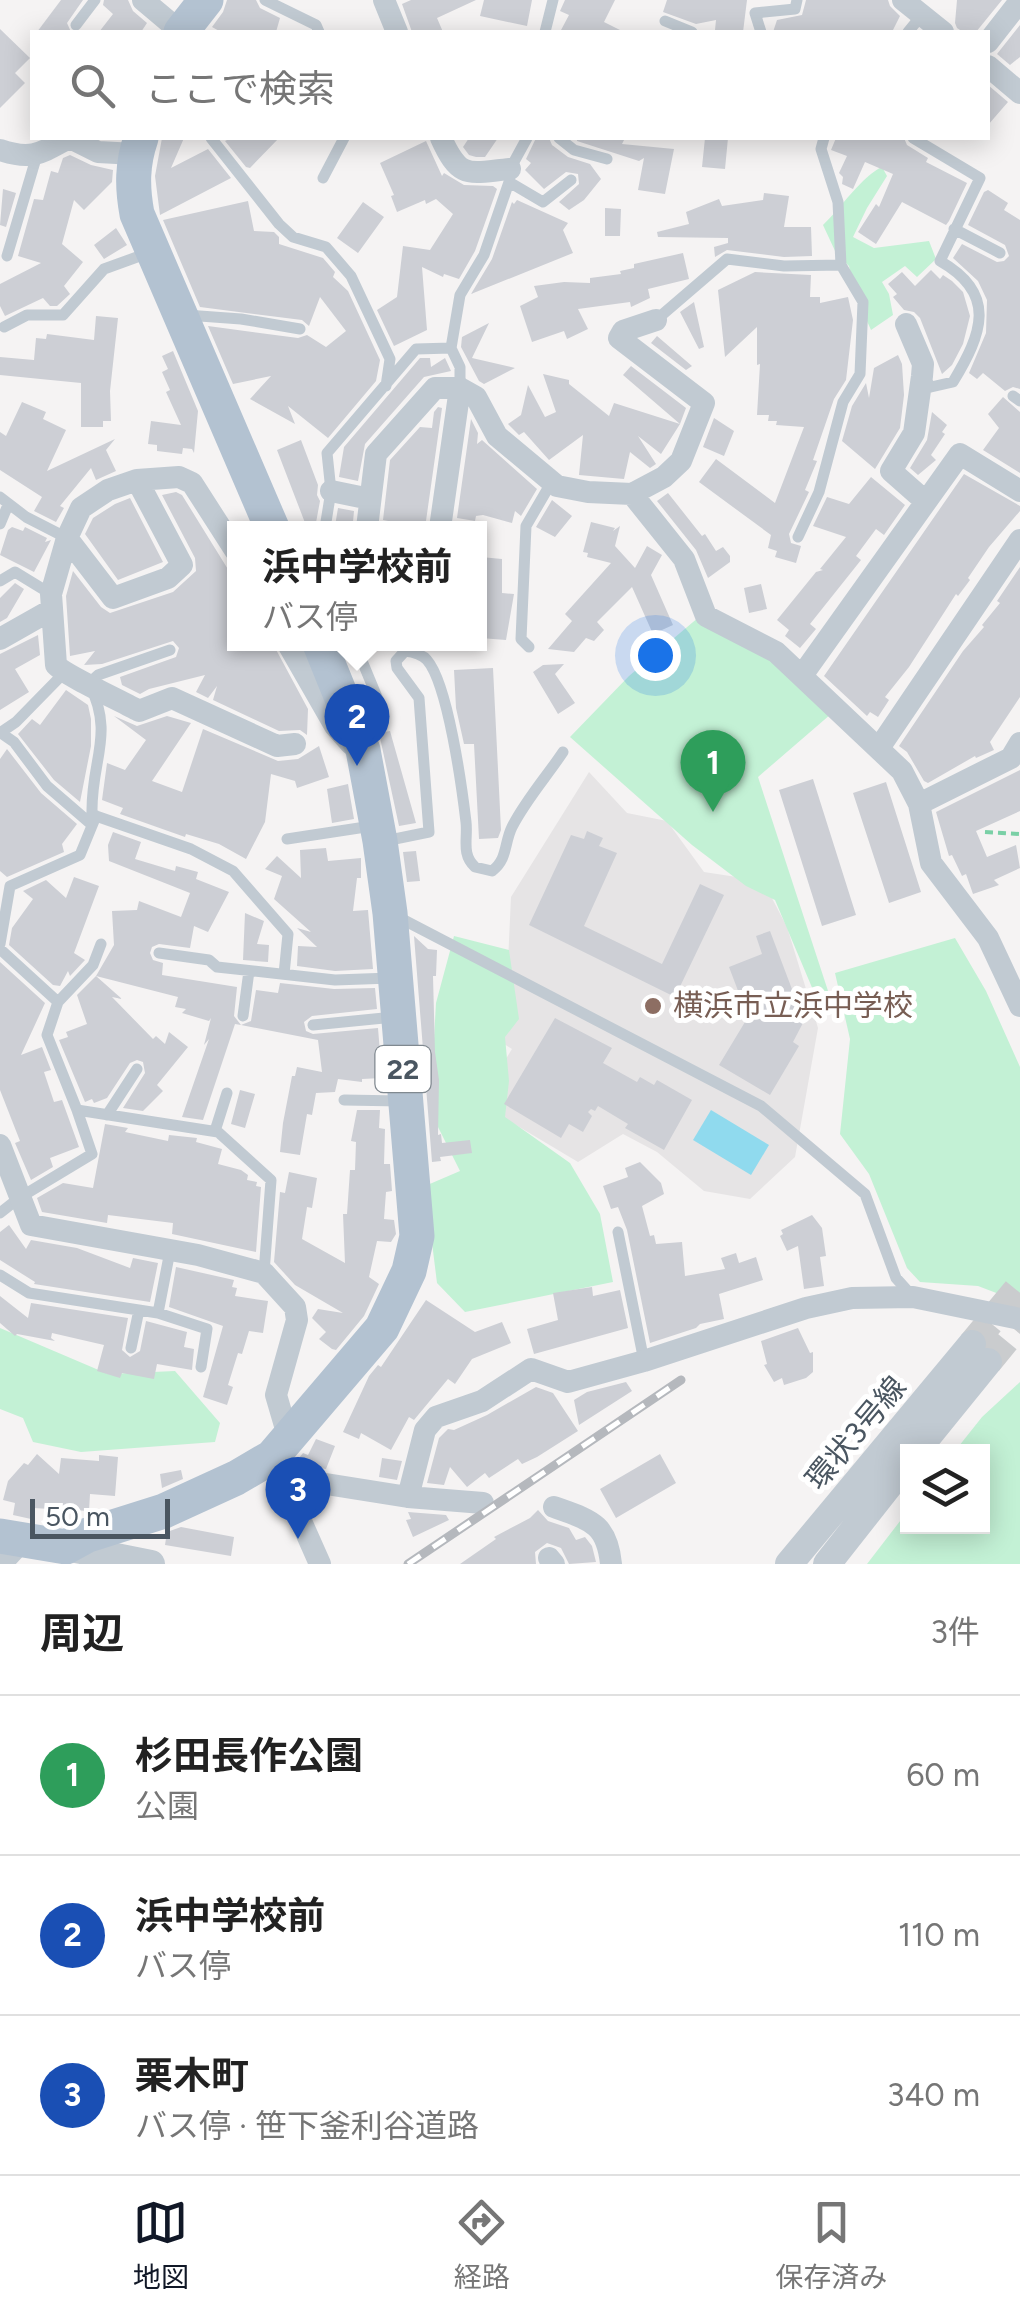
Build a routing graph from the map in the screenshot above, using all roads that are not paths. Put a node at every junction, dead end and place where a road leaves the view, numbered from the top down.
1 (94, 0) edge
2 (143, 0) edge
3 (206, 0) edge
4 (265, 0) edge
5 (384, 0) edge
6 (553, 0) edge
7 (749, 0) edge
8 (797, 0) edge
9 (903, 0) edge
10 (1020, 1) edge
11 (755, 14) junction
12 (665, 21) dead end
13 (915, 24) edge
14 (76, 25) dead end
15 (179, 30) edge
16 (183, 30) edge
17 (319, 30) edge
18 (396, 30) edge
19 (546, 30) edge
20 (687, 30) edge
21 (759, 30) edge
22 (990, 39) edge
23 (990, 68) edge
24 (1020, 93) edge
25 (65, 140) edge
26 (73, 140) edge
27 (213, 140) edge
28 (343, 140) edge
29 (442, 140) edge
30 (526, 140) edge
31 (561, 140) edge
32 (823, 140) edge
33 (916, 140) edge
34 (138, 146) edge
35 (0, 150) edge
36 (37, 155) junction
37 (607, 159) dead end
38 (510, 175) junction
39 (323, 178) dead end
40 (571, 180) dead end
41 (954, 229) junction
42 (154, 252) junction
43 (1000, 253) dead end
44 (6, 256) dead end
45 (842, 266) junction
46 (182, 314) junction
47 (656, 320) joint
48 (906, 324) dead end
49 (4, 327) dead end
50 (300, 329) dead end
51 (452, 348) junction
52 (922, 376) junction
53 (386, 386) junction
54 (460, 388) junction
55 (138, 480) junction
56 (551, 483) junction
57 (331, 491) junction
58 (1020, 491) edge
59 (632, 494) junction
60 (370, 499) junction
61 (4, 501) edge
62 (925, 501) junction
63 (269, 521) edge
64 (326, 521) edge
65 (368, 521) edge
66 (441, 521) edge
67 (0, 524) edge
68 (67, 538) junction
69 (798, 538) dead end
70 (227, 539) edge
71 (1020, 540) edge
72 (0, 581) edge
73 (51, 602) junction
74 (0, 639) edge
75 (529, 647) dead end
76 (170, 650) dead end
77 (292, 651) edge
78 (323, 651) edge
79 (358, 651) edge
80 (63, 674) junction
81 (803, 674) junction
82 (89, 683) junction
83 (1, 733) edge
84 (358, 737) junction
85 (1020, 743) edge
86 (295, 744) dead end
87 (879, 748) junction
88 (563, 752) dead end
89 (919, 804) junction
90 (94, 820) junction
91 (378, 834) junction
92 (286, 840) dead end
93 (390, 913) junction
94 (101, 944) dead end
95 (0, 947) edge
96 (158, 953) dead end
97 (249, 970) junction
98 (284, 974) junction
99 (395, 978) junction
100 (58, 1002) junction
101 (1020, 1006) edge
102 (243, 1016) dead end
103 (398, 1017) junction
104 (313, 1026) dead end
105 (137, 1069) dead end
106 (226, 1092) dead end
107 (344, 1100) dead end
108 (406, 1101) junction
109 (77, 1110) junction
110 (107, 1114) junction
111 (215, 1131) junction
112 (0, 1145) edge
113 (19, 1198) junction
114 (0, 1214) edge
115 (618, 1232) dead end
116 (170, 1251) junction
117 (264, 1273) junction
118 (0, 1276) edge
119 (913, 1297) junction
120 (139, 1310) junction
121 (158, 1313) junction
122 (1020, 1320) edge
123 (131, 1348) dead end
124 (644, 1361) junction
125 (201, 1368) dead end
126 (920, 1444) edge
127 (281, 1456) junction
128 (900, 1471) edge
129 (408, 1497) junction
130 (484, 1503) dead end
131 (554, 1507) dead end
132 (8, 1547) edge
133 (66, 1548) junction
134 (150, 1564) edge
135 (320, 1564) edge
136 (611, 1564) edge
137 (789, 1564) edge
138 (827, 1564) edge

1 - 14 lane
2 - 15 street
3 - 16 main road
4 - 17 lane
5 - 18 street
6 - 19 lane
7 - 11 lane
8 - 11 lane
9 - 13 street
10 - 22 street
11 - 21 lane
12 - 20 lane
23 - 24 street
25 - 36 street
26 - 34 street
27 - 53 lane
28 - 39 lane
29 - 38 street
30 - 38 lane
31 - 37 lane
32 - 45 lane
33 - 41 lane
34 - 42 main road
35 - 36 street
36 - 44 lane
38 - 40 lane
38 - 51 lane
41 - 43 lane
41 - 52 lane
42 - 46 main road
42 - 49 lane
45 - 47 lane
45 - 69 lane
46 - 50 lane
46 - 63 main road
47 - 59 street
48 - 52 street
51 - 53 lane
51 - 54 lane
52 - 62 street
53 - 57 lane
54 - 56 street
54 - 60 street
54 - 66 street
55 - 68 street
55 - 68 street
55 - 70 street
56 - 59 street
56 - 75 lane
57 - 60 street
57 - 64 lane
58 - 62 street
59 - 81 street
60 - 65 street
61 - 67 lane
61 - 68 lane
62 - 81 street
68 - 73 street
71 - 87 street
72 - 73 lane
73 - 74 street
73 - 80 street
76 - 82 lane
77 - 84 street
78 - 84 main road, 22
79 - 84 lane
80 - 82 street
80 - 83 lane
81 - 87 street
82 - 86 street
82 - 90 lane
83 - 90 lane
84 - 91 main road, 22
85 - 89 street
87 - 89 street
88 - 91 lane
89 - 101 street
90 - 95 lane
90 - 98 lane
91 - 92 lane
91 - 93 main road, 22
93 - 99 main road, 22
93 - 119 lane
94 - 100 lane
95 - 100 lane
96 - 97 lane
97 - 98 lane
97 - 102 lane
98 - 99 lane
99 - 103 main road, 22
100 - 109 lane
103 - 104 lane
103 - 108 main road, 22
105 - 110 lane
106 - 111 lane
107 - 108 lane
108 - 127 main road, 22
109 - 110 lane
109 - 113 lane
110 - 111 lane
111 - 117 lane
112 - 113 street
113 - 114 lane
113 - 116 street
115 - 124 lane
116 - 117 street
116 - 121 lane
117 - 127 street
118 - 120 lane
119 - 122 street
119 - 124 street
120 - 121 lane
120 - 123 lane
121 - 125 lane
124 - 129 street
126 - 137 street, 環状3号線
127 - 129 street
127 - 133 main road, 22
127 - 135 street
128 - 138 street, 環状3号線
129 - 130 street
131 - 136 street
132 - 133 main road
133 - 134 street

